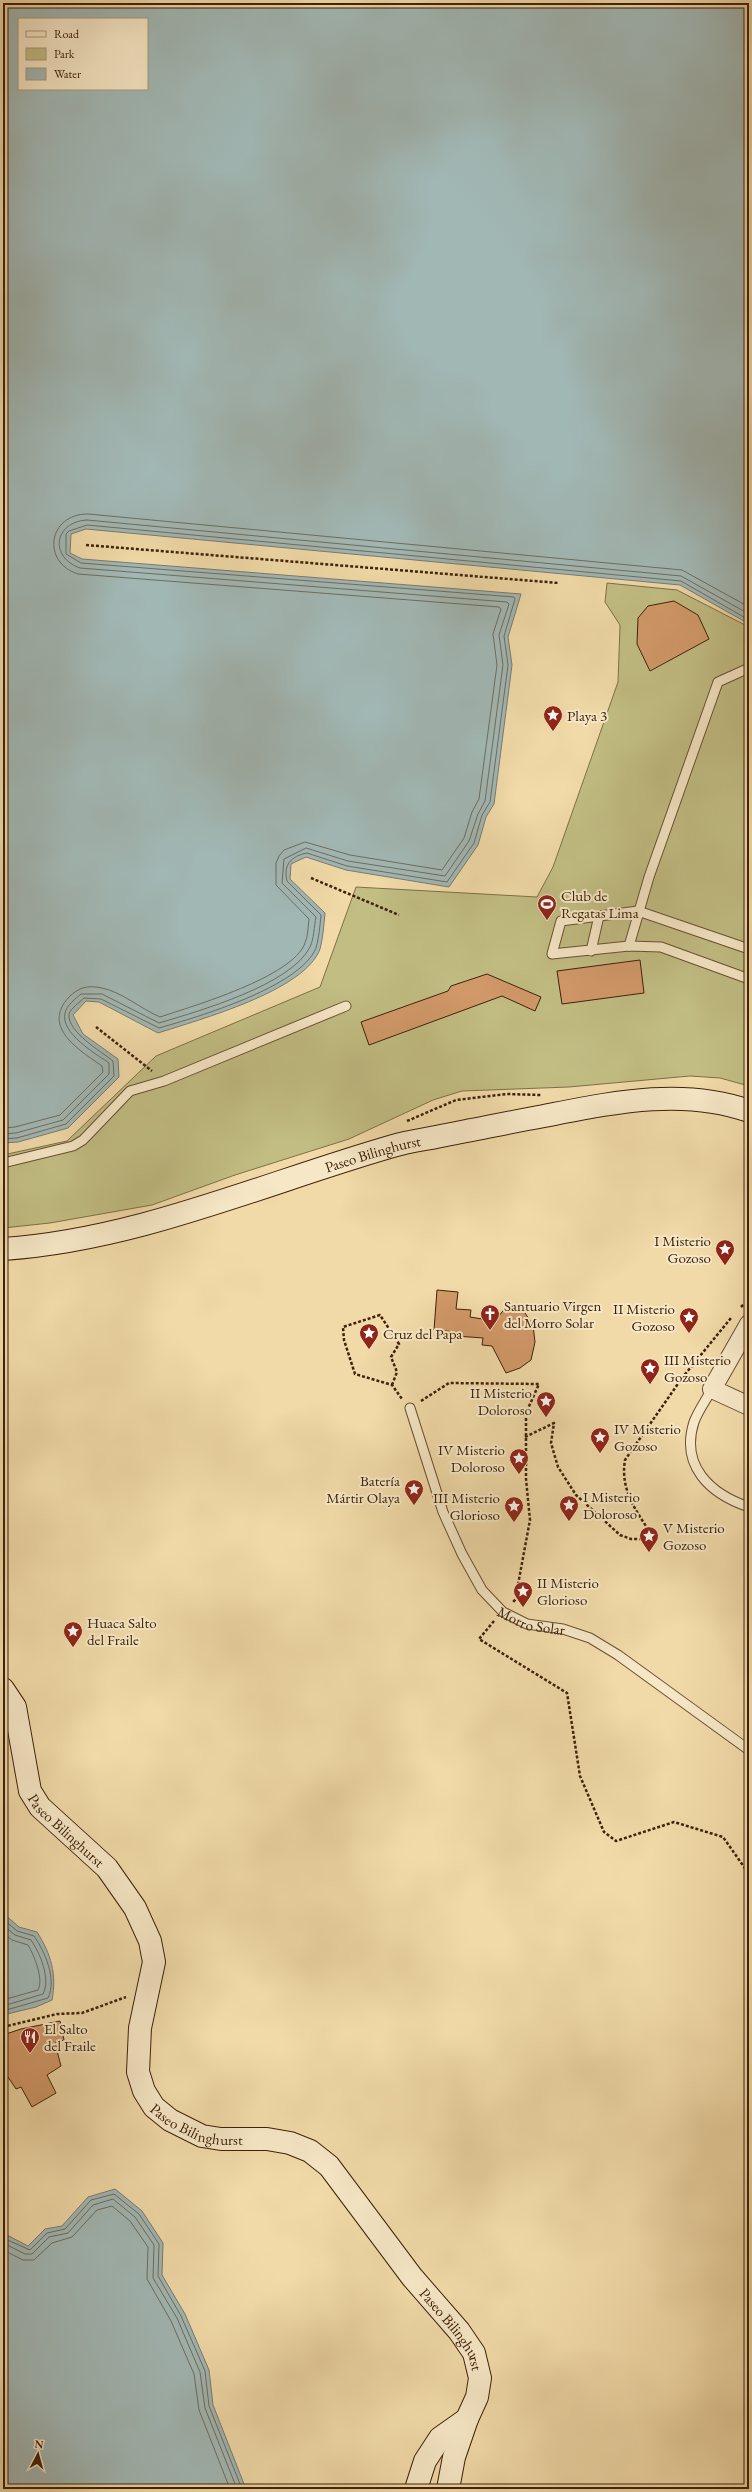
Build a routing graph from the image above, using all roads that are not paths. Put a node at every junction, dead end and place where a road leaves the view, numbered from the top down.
1 (749, 668) edge
2 (638, 911) junction
3 (600, 916) junction
4 (629, 946) junction
5 (749, 949) edge
6 (591, 951) junction
7 (749, 979) edge
8 (346, 1006) dead end
9 (749, 1111) edge
10 (3, 1163) edge
11 (3, 1249) edge
12 (742, 1319) edge
13 (712, 1389) junction
14 (749, 1406) edge
15 (410, 1408) road end
16 (749, 1507) edge
17 (3, 1689) edge
18 (749, 1750) edge
19 (466, 2419) junction
20 (416, 2489) edge
21 (448, 2489) edge

1 - 2 lane
2 - 3 lane
2 - 4 lane
2 - 5 lane
3 - 6 lane
3 - 6 lane
4 - 6 lane
4 - 7 lane
8 - 10 lane
9 - 11 main road, Paseo Bilinghurst
12 - 13 street
13 - 14 street
13 - 16 lane
15 - 18 lane, Morro Solar
17 - 19 main road, Paseo Bilinghurst
19 - 20 main road
19 - 21 main road, Paseo Bilinghurst

